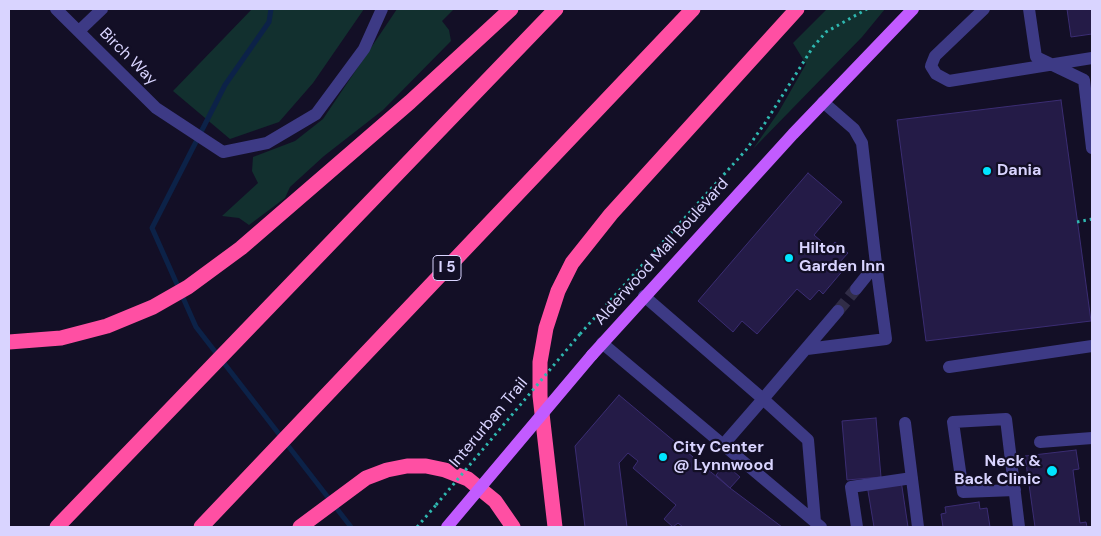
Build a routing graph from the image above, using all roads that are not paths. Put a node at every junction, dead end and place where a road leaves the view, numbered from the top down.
1 (56, 9) edge
2 (102, 9) edge
3 (382, 9) edge
4 (511, 9) edge
5 (556, 9) edge
6 (694, 9) edge
7 (797, 9) edge
8 (913, 9) edge
9 (984, 9) edge
10 (1029, 9) edge
11 (79, 31) junction
12 (1092, 58) edge
13 (1051, 64) junction
14 (823, 102) junction
15 (1092, 148) edge
16 (876, 264) junction
17 (856, 289) tunnel mouth
18 (644, 296) junction
19 (838, 311) tunnel mouth
20 (9, 342) edge
21 (602, 343) junction
22 (1092, 346) edge
23 (806, 349) junction
24 (949, 367) dead end
25 (763, 399) junction
26 (905, 423) dead end
27 (1092, 438) edge
28 (1040, 442) dead end
29 (723, 445) junction
30 (912, 478) junction
31 (1015, 490) junction
32 (818, 525) edge
33 (57, 527) edge
34 (201, 527) edge
35 (300, 527) edge
36 (447, 527) edge
37 (513, 527) edge
38 (555, 527) edge
39 (857, 527) edge
40 (918, 527) edge
41 (1019, 527) edge

1 - 11 street, Birch Way
2 - 11 street
3 - 11 street, Birch Way
4 - 20 highway
5 - 33 highway
6 - 34 highway, I 5
7 - 38 highway
8 - 14 main road, Alderwood Mall Boulevard
9 - 13 street
10 - 13 street
12 - 13 street
13 - 15 street
14 - 16 street
14 - 18 main road, Alderwood Mall Boulevard
16 - 17 street
16 - 23 street
18 - 21 main road, Alderwood Mall Boulevard
18 - 25 street
19 - 23 street
21 - 29 street
21 - 36 main road, Alderwood Mall Boulevard, bridge
22 - 24 street
23 - 25 street
25 - 29 street
25 - 32 street
26 - 30 street
27 - 28 street
29 - 32 street
30 - 39 street
30 - 40 street
31 - 31 street
31 - 41 street
35 - 37 highway

